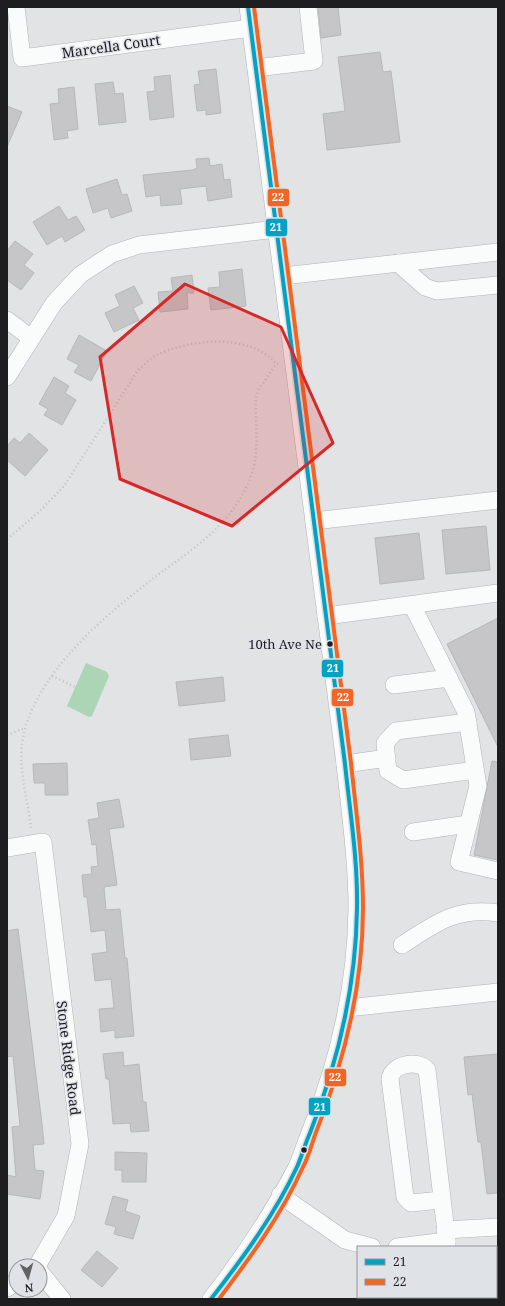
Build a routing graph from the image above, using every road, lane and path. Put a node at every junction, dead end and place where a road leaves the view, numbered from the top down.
1 (16, 7) edge
2 (248, 7) edge
3 (308, 7) edge
4 (251, 28) junction
5 (256, 68) junction
6 (277, 229) junction
7 (498, 252) edge
8 (398, 263) junction
9 (283, 276) junction
10 (498, 285) edge
11 (7, 320) edge
12 (31, 338) junction
13 (294, 362) junction
14 (276, 364) junction
15 (7, 377) edge
16 (498, 500) edge
17 (314, 521) junction
18 (7, 540) edge
19 (498, 594) edge
20 (412, 605) junction
21 (326, 616) junction
22 (52, 676) junction
23 (449, 678) junction
24 (394, 685) dead end
25 (76, 687) dead end
26 (468, 722) junction
27 (25, 728) junction
28 (7, 735) edge
29 (387, 758) junction
30 (345, 764) junction
31 (475, 770) junction
32 (30, 819) dead end
33 (468, 824) junction
34 (412, 832) dead end
35 (7, 848) edge
36 (498, 871) edge
37 (498, 913) edge
38 (402, 944) dead end
39 (498, 992) edge
40 (347, 1008) junction
41 (280, 1195) junction
42 (441, 1200) junction
43 (498, 1227) edge
44 (446, 1239) edge
45 (368, 1246) edge
46 (403, 1246) edge
47 (42, 1258) edge
48 (48, 1282) edge
49 (62, 1299) edge
50 (212, 1299) edge

1 - 4 street, Marcella Court
2 - 4 street
3 - 5 street
4 - 5 street
5 - 6 street
6 - 9 street
6 - 12 street
7 - 8 street
8 - 9 street
8 - 10 street
9 - 13 street
11 - 12 street
12 - 15 street
13 - 14 path
13 - 17 street
14 - 18 path
14 - 22 path
16 - 17 street
17 - 21 street
19 - 20 street
20 - 21 street
20 - 23 street
21 - 30 street
22 - 25 path
22 - 27 path
23 - 24 street
23 - 26 street
26 - 29 street
26 - 31 street
27 - 28 path
27 - 32 path
29 - 30 street
29 - 31 street
30 - 40 street
31 - 33 street
33 - 34 street
33 - 36 street
35 - 47 street, Stone Ridge Road
37 - 38 street
39 - 40 street
40 - 41 street
41 - 45 street
41 - 50 street
42 - 42 street
42 - 44 street
43 - 44 street
44 - 46 street
48 - 49 street

